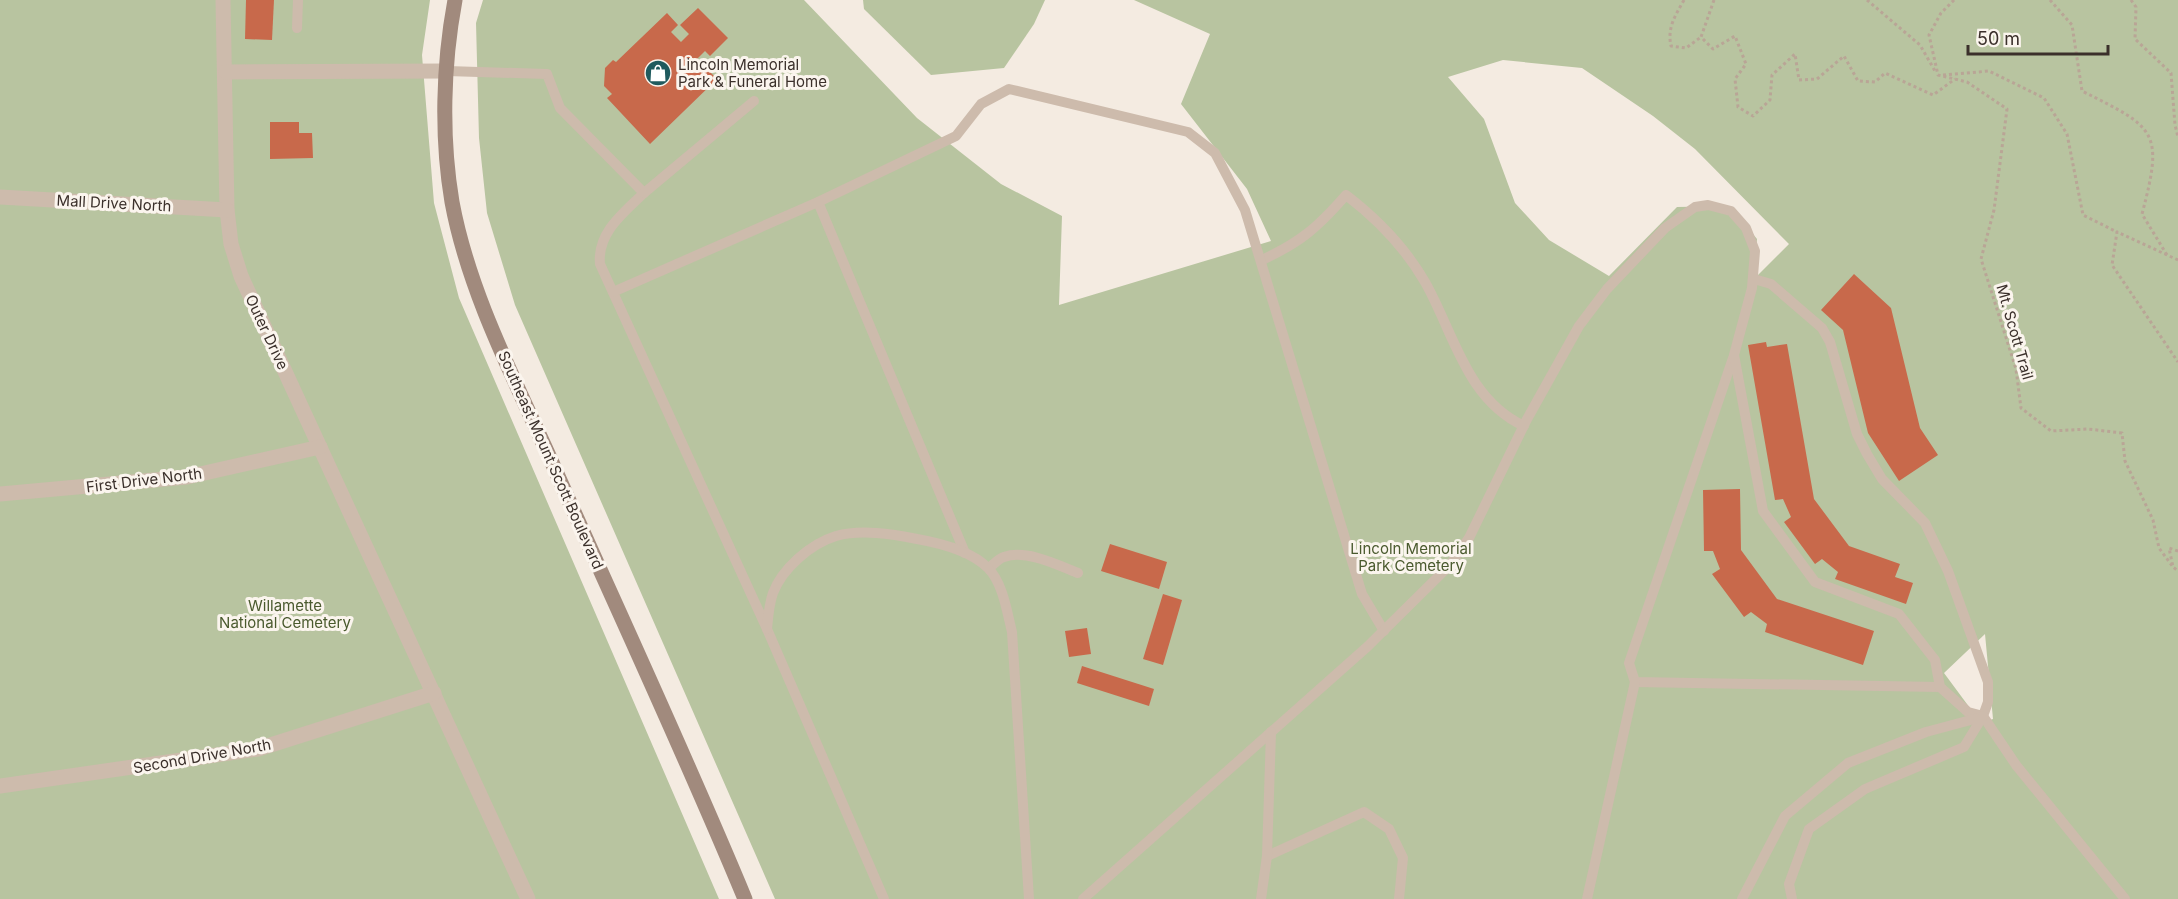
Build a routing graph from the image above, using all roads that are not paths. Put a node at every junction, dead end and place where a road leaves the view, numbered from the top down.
1 (224, 0) edge
2 (298, 0) edge
3 (455, 0) edge
4 (297, 28) dead end
5 (447, 71) junction
6 (226, 72) junction
7 (754, 101) dead end
8 (644, 193) junction
9 (0, 197) edge
10 (818, 202) junction
11 (227, 210) junction
12 (1262, 260) junction
13 (1754, 279) junction
14 (613, 292) junction
15 (1734, 355) junction
16 (1524, 426) junction
17 (320, 447) junction
18 (0, 494) edge
19 (965, 553) junction
20 (989, 568) junction
21 (1078, 573) dead end
22 (767, 629) junction
23 (1384, 632) junction
24 (1635, 682) junction
25 (1940, 687) junction
26 (434, 693) junction
27 (1983, 716) junction
28 (1271, 732) junction
29 (0, 786) edge
30 (1267, 856) junction
31 (528, 899) edge
32 (745, 899) edge
33 (884, 899) edge
34 (1029, 899) edge
35 (1083, 899) edge
36 (1261, 899) edge
37 (1399, 899) edge
38 (1587, 899) edge
39 (1742, 899) edge
40 (1792, 899) edge
41 (2125, 899) edge

1 - 6 street, Outer Drive
2 - 4 lane
3 - 5 main road, Southeast Mount Scott Boulevard
5 - 6 street
5 - 8 lane
5 - 32 main road, Southeast Mount Scott Boulevard
6 - 11 street, Outer Drive
7 - 8 lane
8 - 14 lane
9 - 11 street, Mall Drive North
10 - 12 lane
10 - 14 lane
10 - 19 lane
11 - 17 street, Outer Drive
12 - 16 lane
12 - 23 lane
13 - 15 lane
13 - 16 lane
13 - 27 lane
14 - 22 lane
15 - 24 lane
15 - 25 lane
16 - 23 lane
17 - 18 street, First Drive North
17 - 26 street, Outer Drive
19 - 20 lane
19 - 22 lane
20 - 21 lane
20 - 34 lane
22 - 33 lane
23 - 28 lane
24 - 25 lane
24 - 38 lane
25 - 27 lane
26 - 29 street, Second Drive North
26 - 31 street, Outer Drive
27 - 39 lane
27 - 40 lane
27 - 41 lane
28 - 30 lane
28 - 35 lane
30 - 36 lane
30 - 37 lane

